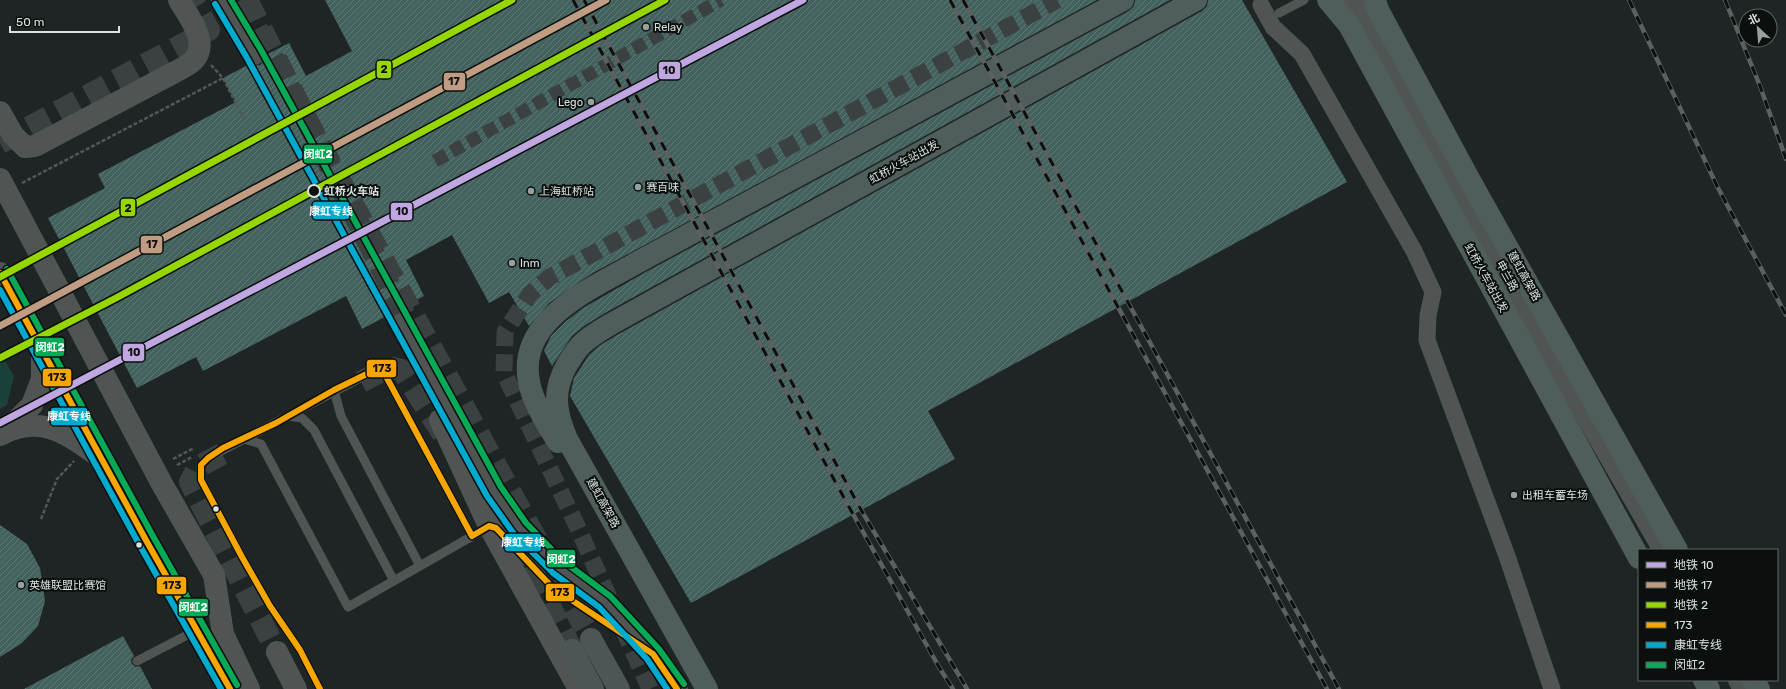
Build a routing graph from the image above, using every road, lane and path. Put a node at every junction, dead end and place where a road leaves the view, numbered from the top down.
1 (179, 0) edge
2 (222, 0) edge
3 (1123, 0) edge
4 (1196, 0) edge
5 (1304, 0) edge
6 (1328, 0) edge
7 (1334, 0) edge
8 (1353, 0) edge
9 (1375, 3) edge
10 (1261, 5) dead end
11 (1279, 13) dead end
12 (1349, 24) junction
13 (199, 51) junction
14 (254, 54) dead end
15 (223, 78) junction
16 (0, 112) edge
17 (245, 121) dead end
18 (46, 170) dead end
19 (0, 179) edge
20 (0, 273) edge
21 (611, 324) joint
22 (42, 348) junction
23 (334, 390) junction
24 (288, 416) junction
25 (3, 434) edge
26 (244, 439) junction
27 (194, 448) dead end
28 (95, 454) junction
29 (198, 454) dead end
30 (173, 459) dead end
31 (177, 466) dead end
32 (586, 474) junction
33 (41, 519) dead end
34 (481, 531) junction
35 (1663, 549) edge
36 (1676, 549) edge
37 (1638, 556) edge
38 (420, 566) junction
39 (394, 581) junction
40 (197, 630) junction
41 (591, 639) tunnel mouth
42 (572, 650) tunnel mouth
43 (277, 652) tunnel mouth
44 (653, 654) junction
45 (137, 661) dead end
46 (230, 689) edge
47 (250, 689) edge
48 (296, 689) edge
49 (320, 689) edge
50 (579, 689) edge
51 (593, 689) edge
52 (619, 689) edge
53 (677, 689) edge
54 (707, 689) edge
55 (1552, 689) edge

1 - 13 street
2 - 14 street
3 - 32 highway
4 - 21 highway, 虹桥火车站出发
5 - 11 lane
6 - 12 highway, 虹桥火车站出发
7 - 12 highway
8 - 35 street, 申兰路
9 - 36 highway, 建虹高架路
10 - 55 street
12 - 37 highway, 虹桥火车站出发
13 - 15 path
13 - 16 street
15 - 17 path
15 - 18 path
19 - 47 street
20 - 22 main road
21 - 32 highway, 建虹高架路
22 - 25 street
22 - 28 main road
23 - 24 lane
23 - 34 lane
23 - 38 lane
24 - 26 lane
24 - 39 lane
25 - 28 street
26 - 39 lane
26 - 49 lane
27 - 30 path
28 - 33 path
28 - 40 main road
29 - 31 path
32 - 54 highway, 建虹高架路
34 - 38 lane
34 - 44 lane
34 - 44 street
34 - 50 street
38 - 39 lane
40 - 45 lane
40 - 46 main road
41 - 52 main road
42 - 51 main road
43 - 48 street
44 - 53 street

